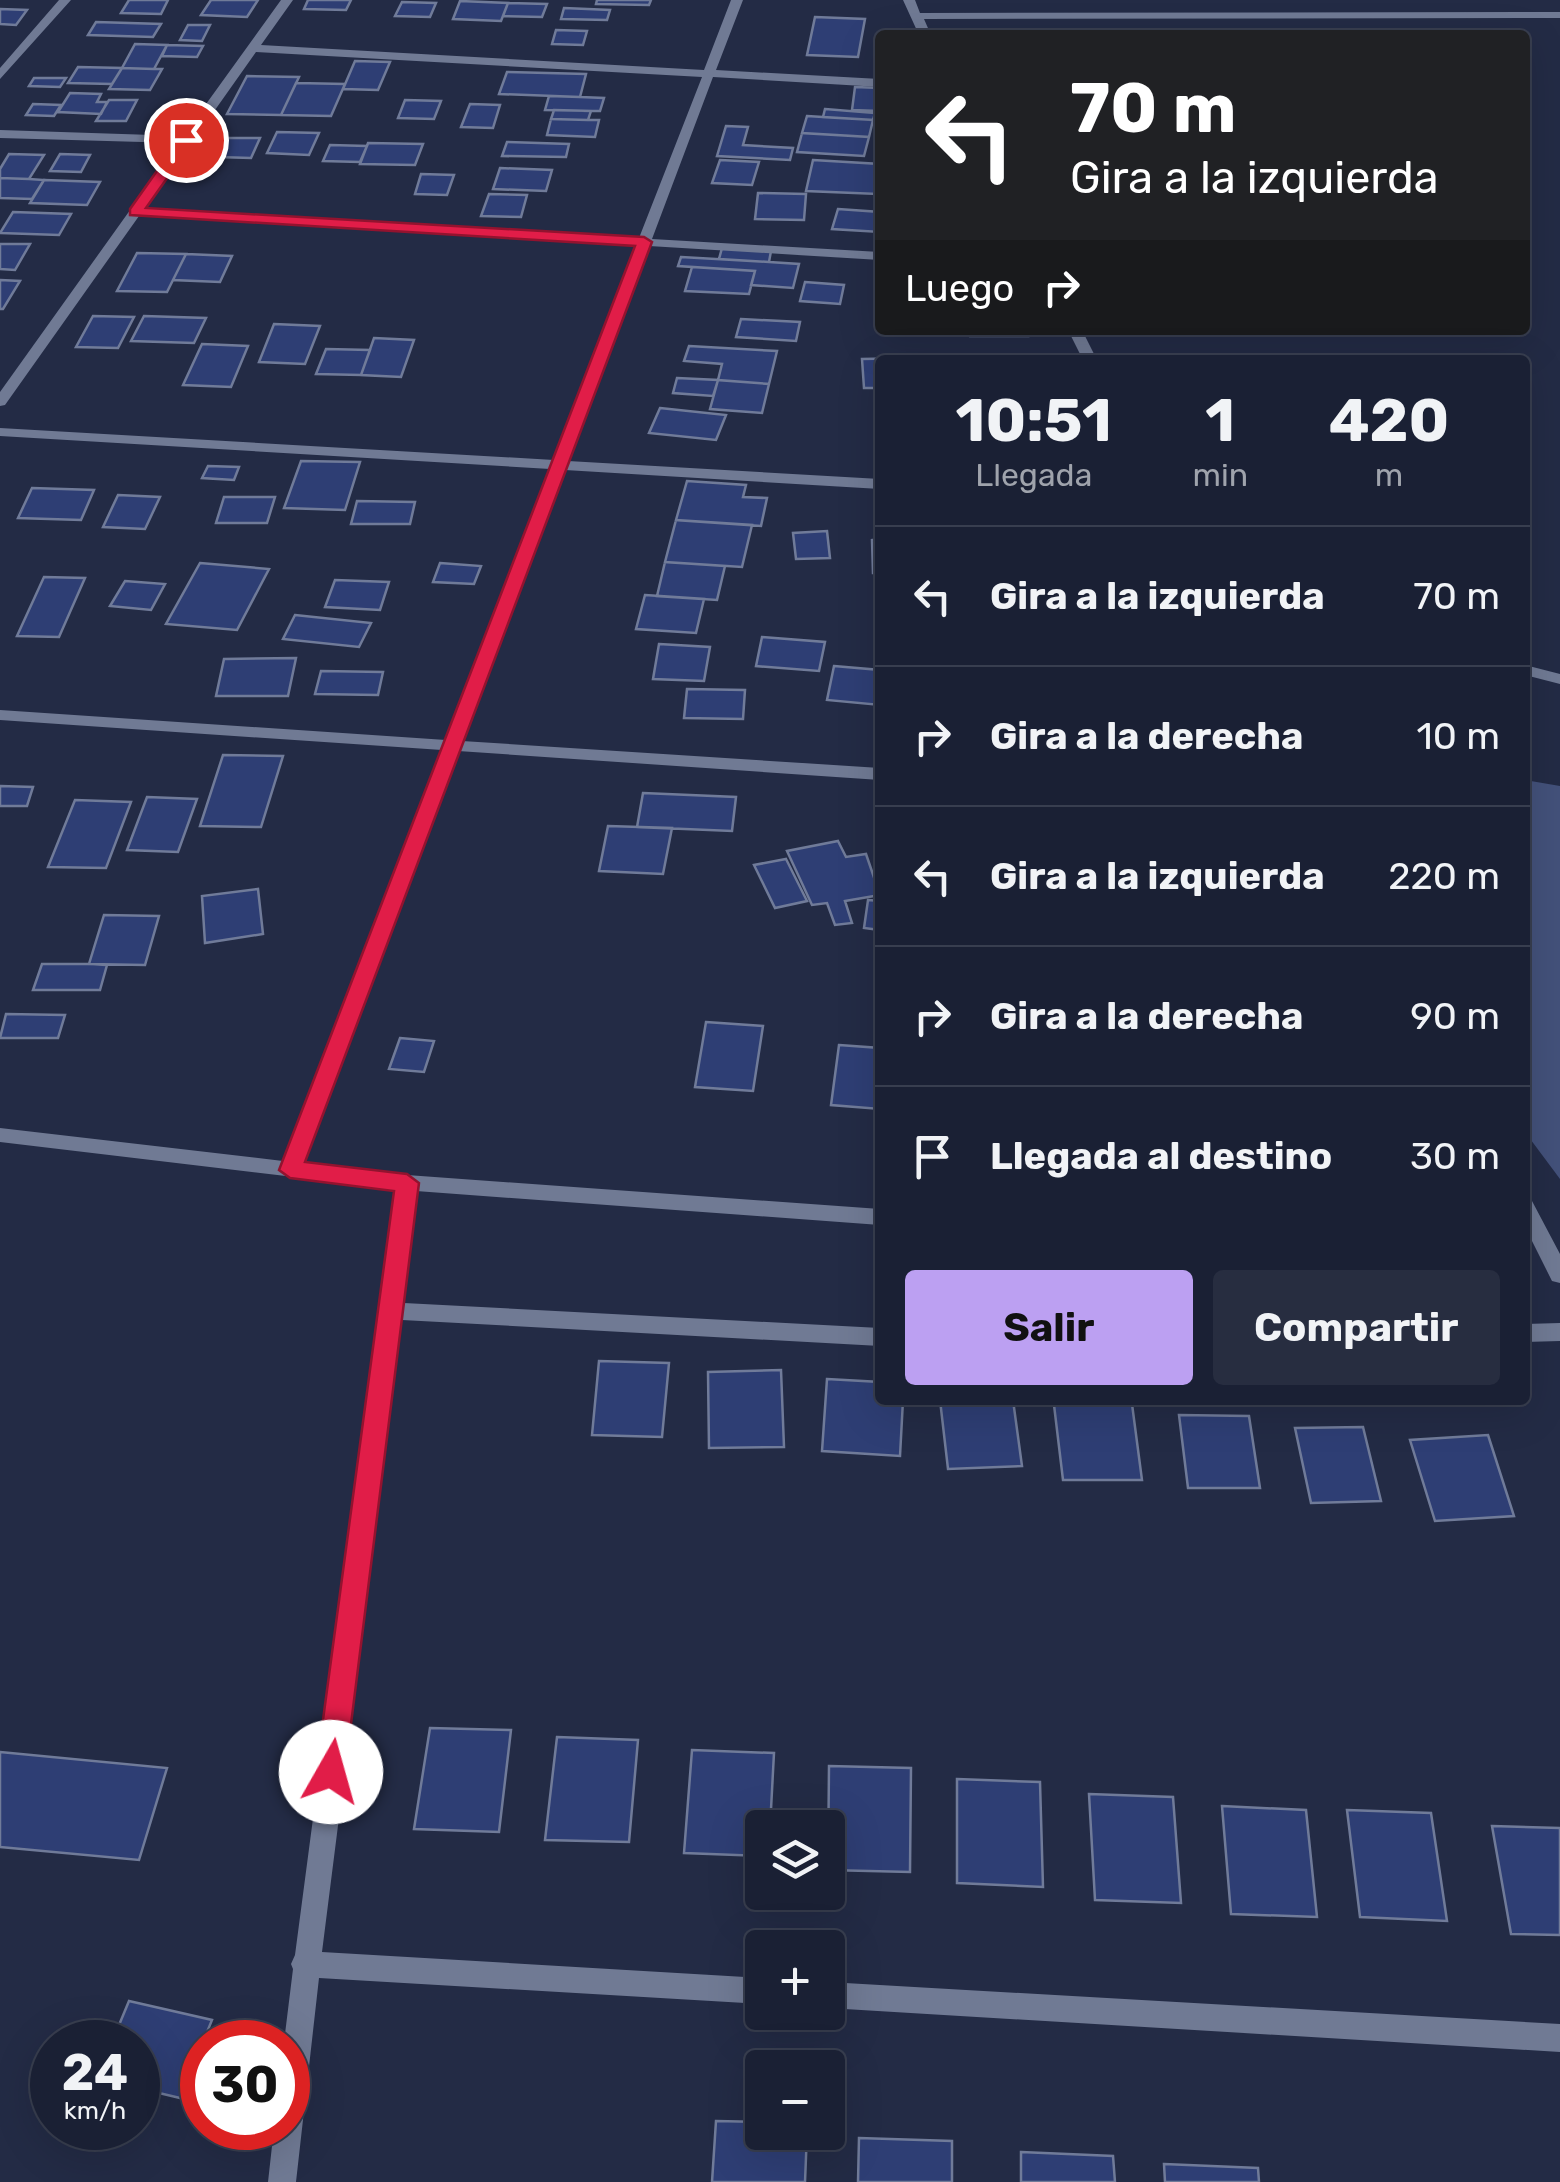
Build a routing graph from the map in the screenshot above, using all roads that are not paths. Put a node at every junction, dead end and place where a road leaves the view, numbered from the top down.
1 (65, 0) edge
2 (288, 0) edge
3 (737, 0) edge
4 (909, 0) edge
5 (1560, 14) edge
6 (916, 16) junction
7 (923, 30) edge
8 (253, 48) junction
9 (709, 74) junction
10 (0, 75) edge
11 (875, 83) edge
12 (0, 134) edge
13 (186, 140) junction
14 (136, 212) junction
15 (644, 242) junction
16 (875, 256) edge
17 (0, 402) edge
18 (0, 432) edge
19 (559, 465) junction
20 (875, 484) edge
21 (1530, 671) edge
22 (1560, 679) edge
23 (0, 715) edge
24 (452, 746) junction
25 (875, 774) edge
26 (0, 1136) edge
27 (290, 1170) junction
28 (407, 1183) junction
29 (875, 1217) edge
30 (1530, 1219) edge
31 (1560, 1274) edge
32 (393, 1311) junction
33 (1560, 1332) edge
34 (1530, 1333) edge
35 (875, 1337) edge
36 (304, 1964) junction
37 (745, 1990) edge
38 (845, 1995) edge
39 (1560, 2038) edge
40 (282, 2182) edge

1 - 10 street
2 - 8 street
3 - 9 street
4 - 6 street
5 - 6 street
6 - 7 street
8 - 9 street
8 - 13 street
9 - 11 street
9 - 15 street
12 - 13 street
13 - 14 street
14 - 15 street
14 - 17 street
15 - 16 street
15 - 19 street
18 - 19 street
19 - 20 street
19 - 24 street
21 - 22 street
23 - 24 street
24 - 25 street
24 - 27 street
26 - 27 street
27 - 28 street
28 - 29 street
28 - 32 street
30 - 31 street
32 - 35 street
32 - 36 street
33 - 34 street
36 - 37 street
36 - 40 street
38 - 39 street

